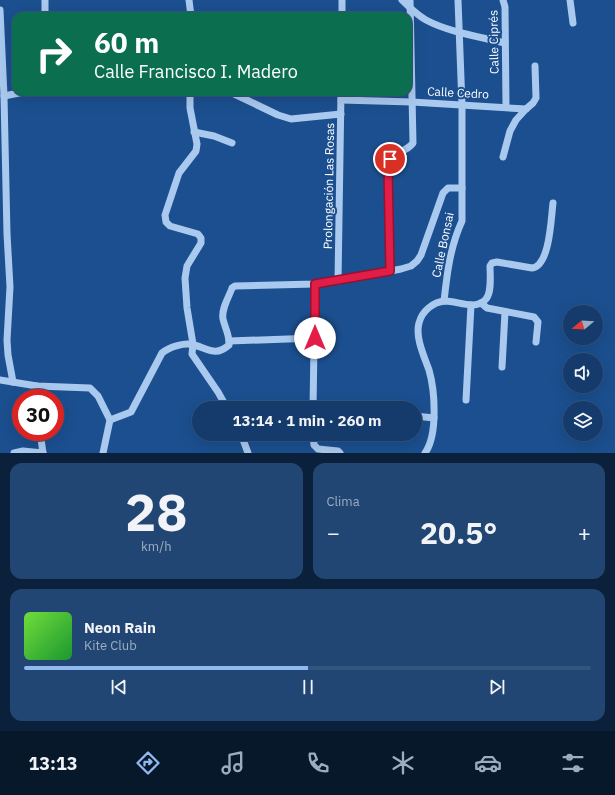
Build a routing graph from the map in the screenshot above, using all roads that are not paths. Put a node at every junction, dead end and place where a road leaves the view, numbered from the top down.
1 (45, 0) edge
2 (189, 0) edge
3 (342, 0) edge
4 (402, 0) edge
5 (458, 0) edge
6 (503, 0) edge
7 (570, 0) edge
8 (410, 4) edge
9 (0, 10) edge
10 (45, 12) edge
11 (190, 12) edge
12 (342, 12) edge
13 (573, 23) dead end
14 (459, 32) junction
15 (505, 44) junction
16 (535, 66) dead end
17 (12, 94) edge
18 (4, 96) junction
19 (190, 96) edge
20 (238, 96) edge
21 (341, 96) edge
22 (412, 96) edge
23 (341, 100) junction
24 (412, 102) junction
25 (462, 105) junction
26 (506, 107) junction
27 (526, 108) junction
28 (340, 114) junction
29 (194, 132) junction
30 (232, 143) dead end
31 (503, 157) dead end
32 (462, 188) junction
33 (3, 200) edge
34 (553, 203) dead end
35 (0, 227) edge
36 (7, 234) junction
37 (390, 271) junction
38 (338, 281) junction
39 (315, 284) junction
40 (444, 301) junction
41 (481, 303) junction
42 (471, 305) junction
43 (505, 312) junction
44 (315, 338) junction
45 (229, 341) junction
46 (536, 342) dead end
47 (193, 344) junction
48 (502, 366) dead end
49 (0, 380) edge
50 (13, 382) junction
51 (37, 386) junction
52 (37, 389) edge
53 (466, 400) dead end
54 (223, 401) edge
55 (313, 401) edge
56 (422, 417) edge
57 (434, 418) junction
58 (110, 420) junction
59 (41, 441) edge
60 (244, 441) edge
61 (314, 441) edge
62 (428, 451) edge
63 (14, 453) edge
64 (43, 453) edge
65 (103, 453) edge
66 (248, 453) edge
67 (340, 453) edge

1 - 10 street
2 - 11 street
3 - 12 street
4 - 8 street
5 - 14 street, Calle Bonsai
6 - 15 street, Calle Ciprés
7 - 13 street
8 - 14 street
9 - 18 street
14 - 15 street
14 - 25 street, Calle Bonsai
15 - 26 street, Calle Ciprés
16 - 27 street
17 - 18 street
18 - 33 street
19 - 29 street
20 - 28 street
21 - 23 street, Prolongación Las Rosas
22 - 24 street
23 - 24 street, Calle Cedro
23 - 28 street, Prolongación Las Rosas
24 - 25 street, Calle Cedro
24 - 37 street
25 - 26 street, Calle Cedro
25 - 32 street, Calle Bonsai
26 - 27 street, Calle Cedro
27 - 31 street
28 - 38 street, Prolongación Las Rosas
29 - 30 street
29 - 47 street
32 - 37 street
32 - 40 street, Calle Bonsai
33 - 36 street
34 - 41 street
35 - 36 street
36 - 50 street
37 - 38 street
38 - 39 street
39 - 44 street
39 - 45 street
40 - 42 street
40 - 57 street
41 - 42 street
41 - 43 street
42 - 53 street
43 - 46 street
43 - 48 street
44 - 45 street
44 - 55 street
45 - 47 street
47 - 54 street
47 - 58 street
49 - 50 street
50 - 51 street
51 - 52 street
51 - 58 street
56 - 57 street
57 - 62 street
58 - 65 street
59 - 64 street
60 - 66 street
61 - 67 street
63 - 64 street

